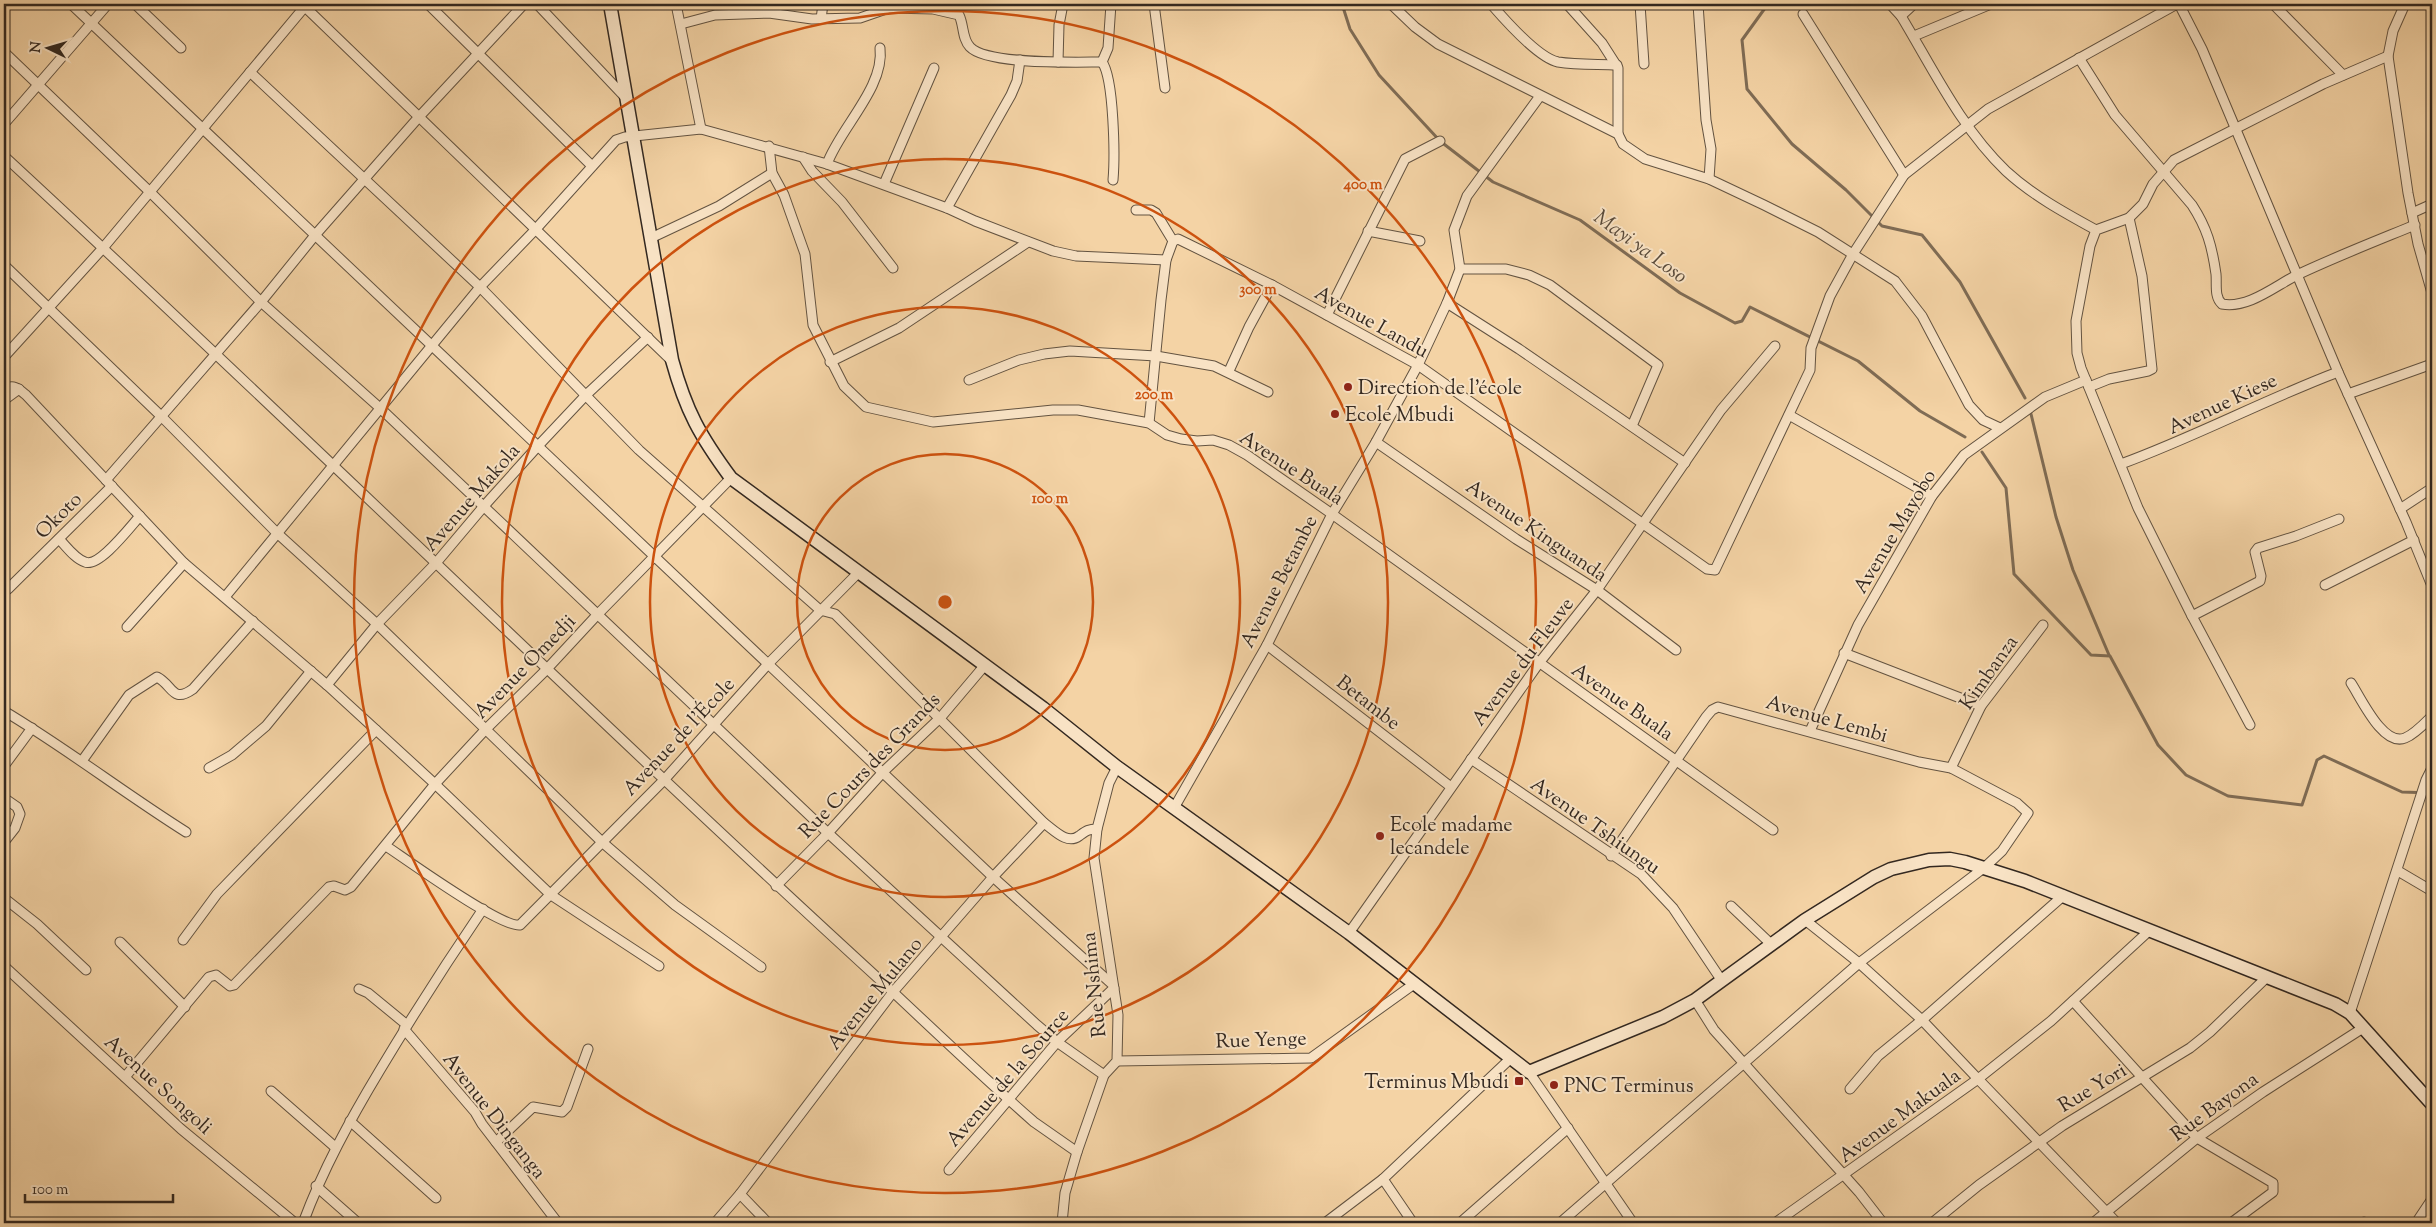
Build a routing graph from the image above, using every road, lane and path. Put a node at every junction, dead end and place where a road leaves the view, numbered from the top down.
1 (71, 4) edge
2 (108, 4) edge
3 (134, 4) edge
4 (428, 4) edge
5 (524, 4) edge
6 (537, 4) edge
7 (610, 4) edge
8 (676, 4) edge
9 (823, 4) edge
10 (1063, 4) edge
11 (1111, 4) edge
12 (1154, 4) edge
13 (1391, 4) edge
14 (1491, 4) edge
15 (1568, 4) edge
16 (1640, 4) edge
17 (1698, 4) edge
18 (1890, 4) edge
19 (1914, 4) edge
20 (1991, 4) edge
21 (2178, 4) edge
22 (2274, 4) edge
23 (2405, 4) edge
24 (305, 5) edge
25 (1803, 14) dead end
26 (1901, 16) junction
27 (821, 19) junction
28 (92, 23) junction
29 (681, 24) junction
30 (1914, 36) junction
31 (181, 48) dead end
32 (880, 48) dead end
33 (4, 52) edge
34 (480, 53) junction
35 (2388, 56) junction
36 (2079, 58) junction
37 (1020, 60) junction
38 (1058, 62) junction
39 (1102, 62) junction
40 (1644, 64) dead end
41 (1617, 65) junction
42 (934, 68) dead end
43 (250, 72) junction
44 (2343, 75) junction
45 (39, 86) junction
46 (1165, 88) dead end
47 (624, 96) junction
48 (1540, 96) junction
49 (418, 118) junction
50 (4, 124) edge
51 (1966, 125) junction
52 (204, 128) junction
53 (701, 129) junction
54 (2236, 129) junction
55 (1618, 134) junction
56 (633, 135) junction
57 (1440, 141) dead end
58 (769, 146) junction
59 (4, 156) edge
60 (803, 157) junction
61 (827, 164) junction
62 (592, 166) junction
63 (2162, 171) junction
64 (772, 173) junction
65 (1904, 175) junction
66 (366, 179) junction
67 (1709, 179) junction
68 (1114, 180) dead end
69 (884, 184) junction
70 (150, 192) junction
71 (2432, 204) edge
72 (947, 208) junction
73 (1136, 210) dead end
74 (2412, 213) junction
75 (2128, 218) junction
76 (2415, 225) junction
77 (535, 230) junction
78 (2096, 230) junction
79 (1368, 231) junction
80 (316, 234) junction
81 (651, 238) junction
82 (1173, 241) junction
83 (1420, 241) dead end
84 (1028, 242) junction
85 (103, 248) junction
86 (1853, 254) junction
87 (1166, 260) junction
88 (4, 265) edge
89 (893, 268) dead end
90 (1460, 269) junction
91 (2297, 275) junction
92 (1272, 285) junction
93 (480, 287) junction
94 (2432, 293) edge
95 (261, 302) junction
96 (1447, 303) junction
97 (48, 308) junction
98 (1327, 315) junction
99 (648, 337) junction
100 (432, 345) junction
101 (1775, 346) dead end
102 (214, 353) junction
103 (1156, 356) junction
104 (4, 357) edge
105 (672, 360) junction
106 (830, 362) junction
107 (2432, 364) edge
108 (1418, 365) junction
109 (1228, 371) junction
110 (2338, 372) junction
111 (969, 380) dead end
112 (2088, 384) junction
113 (19, 389) junction
114 (4, 390) edge
115 (1268, 392) dead end
116 (2348, 394) junction
117 (586, 395) junction
118 (4, 400) edge
119 (380, 408) junction
120 (1789, 415) junction
121 (162, 417) junction
122 (1149, 423) junction
123 (1632, 426) junction
124 (2000, 428) junction
125 (1376, 442) junction
126 (538, 446) junction
127 (1685, 463) junction
128 (2120, 464) junction
129 (333, 465) junction
130 (731, 478) junction
131 (109, 483) junction
132 (2432, 488) edge
133 (1932, 496) junction
134 (484, 506) junction
135 (702, 506) junction
136 (2400, 509) junction
137 (1332, 514) junction
138 (140, 516) junction
139 (2339, 519) dead end
140 (1644, 523) junction
141 (277, 533) junction
142 (59, 539) junction
143 (2414, 540) junction
144 (656, 557) junction
145 (184, 562) junction
146 (436, 563) junction
147 (858, 573) junction
148 (2325, 585) dead end
149 (2432, 586) edge
150 (8, 589) dead end
151 (1597, 590) junction
152 (225, 597) junction
153 (820, 610) junction
154 (597, 615) junction
155 (2192, 616) junction
156 (253, 621) junction
157 (377, 624) junction
158 (2043, 625) dead end
159 (127, 627) dead end
160 (1267, 645) junction
161 (1676, 650) dead end
162 (1844, 654) junction
163 (1539, 663) junction
164 (768, 664) junction
165 (985, 665) junction
166 (546, 670) junction
167 (311, 671) junction
168 (2351, 683) dead end
169 (327, 685) junction
170 (1981, 706) junction
171 (4, 711) edge
172 (2432, 716) edge
173 (941, 717) junction
174 (713, 724) junction
175 (2250, 725) dead end
176 (32, 728) junction
177 (376, 730) junction
178 (485, 730) junction
179 (1810, 732) junction
180 (1471, 759) junction
181 (82, 761) junction
182 (1676, 761) junction
183 (4, 766) edge
184 (1116, 767) junction
185 (209, 768) dead end
186 (1951, 768) junction
187 (2432, 768) edge
188 (883, 772) junction
189 (664, 780) junction
190 (435, 784) junction
191 (1451, 787) junction
192 (4, 798) edge
193 (1174, 808) junction
194 (1044, 823) junction
195 (1097, 829) junction
196 (1773, 830) dead end
197 (186, 832) dead end
198 (828, 833) junction
199 (4, 842) edge
200 (602, 842) junction
201 (386, 846) junction
202 (1611, 856) junction
203 (1984, 867) junction
204 (2398, 871) junction
205 (992, 877) junction
206 (776, 886) junction
207 (2432, 891) edge
208 (551, 895) junction
209 (2064, 895) junction
210 (4, 898) edge
211 (1731, 906) dead end
212 (483, 909) junction
213 (1805, 920) junction
214 (2150, 930) junction
215 (1349, 933) junction
216 (942, 938) junction
217 (183, 940) dead end
218 (120, 942) dead end
219 (1772, 945) junction
220 (1859, 963) junction
221 (4, 966) edge
222 (659, 966) dead end
223 (761, 967) dead end
224 (86, 970) dead end
225 (2267, 977) junction
226 (1722, 981) junction
227 (1414, 984) junction
228 (1114, 986) junction
229 (359, 989) dead end
230 (893, 992) junction
231 (1695, 1000) junction
232 (2073, 1001) junction
233 (184, 1007) junction
234 (2350, 1013) junction
235 (1922, 1020) junction
236 (405, 1027) junction
237 (2363, 1028) junction
238 (1057, 1042) junction
239 (588, 1049) dead end
240 (1511, 1058) junction
241 (1117, 1061) junction
242 (1742, 1063) junction
243 (1529, 1072) junction
244 (1104, 1075) junction
245 (125, 1077) junction
246 (2142, 1078) junction
247 (1978, 1080) junction
248 (1850, 1089) dead end
249 (271, 1091) dead end
250 (1008, 1099) junction
251 (2432, 1104) edge
252 (350, 1121) junction
253 (1568, 1128) junction
254 (2197, 1138) junction
255 (496, 1142) junction
256 (2040, 1142) junction
257 (335, 1147) junction
258 (1077, 1152) junction
259 (949, 1170) dead end
260 (1844, 1176) junction
261 (1383, 1179) junction
262 (1605, 1182) junction
263 (316, 1186) junction
264 (740, 1194) junction
265 (436, 1198) dead end
266 (2432, 1198) edge
267 (2107, 1214) junction
268 (295, 1223) edge
269 (303, 1223) edge
270 (358, 1223) edge
271 (558, 1223) edge
272 (715, 1223) edge
273 (768, 1223) edge
274 (1062, 1223) edge
275 (1325, 1223) edge
276 (1413, 1223) edge
277 (1460, 1223) edge
278 (1560, 1223) edge
279 (1633, 1223) edge
280 (1775, 1223) edge
281 (1883, 1223) edge
282 (1932, 1223) edge
283 (2093, 1223) edge
284 (2117, 1223) edge
285 (2231, 1223) edge
286 (2416, 1223) edge

1 - 28 street
2 - 28 street
3 - 31 street
4 - 34 street
5 - 34 street, Okoto
6 - 47 street
7 - 47 street
8 - 29 street
9 - 27 street
10 - 38 street
11 - 39 street
12 - 46 street
13 - 48 street
14 - 41 street
15 - 41 street
16 - 40 street
17 - 67 street
18 - 26 street
19 - 26 street
20 - 30 street
21 - 36 street
21 - 54 street
22 - 44 street
23 - 35 street
24 - 43 street
24 - 49 street
25 - 65 street
26 - 30 street
27 - 29 street
27 - 37 street
28 - 45 street
28 - 52 street
29 - 53 street
30 - 51 street
32 - 61 street
33 - 45 street
34 - 49 street, Okoto
34 - 62 street
35 - 44 street
35 - 74 street
36 - 51 street
36 - 63 street
37 - 38 street
37 - 72 street
38 - 39 street
39 - 68 street
41 - 55 street
42 - 69 street
43 - 52 street
43 - 66 street
44 - 54 street
45 - 50 street
45 - 70 street
47 - 56 street
48 - 55 street
48 - 90 street, Avenue Betambe
49 - 66 street, Okoto
49 - 77 street
51 - 65 street
51 - 78 street
52 - 70 street
52 - 80 street
53 - 56 street
53 - 58 street
54 - 63 street
54 - 91 street
55 - 67 street
56 - 62 street
56 - 81 street
57 - 79 street
58 - 60 street
58 - 64 street, Avenue Buala
59 - 85 street
60 - 61 street
60 - 89 street
61 - 69 street
62 - 77 street
63 - 75 street
63 - 91 street
64 - 81 street
64 - 106 street, Avenue Buala
65 - 86 street
66 - 80 street, Okoto
66 - 93 street
67 - 86 street
69 - 72 street
70 - 85 street
70 - 95 street
71 - 74 street
72 - 84 street
73 - 82 street
74 - 76 street
75 - 78 street
75 - 112 street, Avenue Mayobo
76 - 91 street
76 - 94 street
77 - 93 street
77 - 99 street
78 - 112 street
79 - 83 street
79 - 98 street
80 - 95 street, Okoto
80 - 100 street
81 - 105 street
82 - 87 street
82 - 92 street, Avenue Landu
84 - 87 street
84 - 106 street
85 - 97 street
85 - 102 street
86 - 120 street
86 - 124 street
87 - 103 street
88 - 97 street
90 - 96 street, Avenue Betambe
90 - 123 street
91 - 110 street
92 - 98 street, Avenue Landu
92 - 109 street
93 - 100 street
93 - 117 street
95 - 102 street, Okoto
95 - 119 street
96 - 108 street, Avenue Betambe
96 - 123 street
97 - 104 street
97 - 121 street
98 - 108 street, Avenue Landu
99 - 105 street
99 - 117 street, Avenue Makola
100 - 119 street
100 - 126 street
101 - 127 street, Avenue du Fleuve
102 - 121 street, Okoto
102 - 129 street
103 - 109 street
103 - 111 street
103 - 122 street
105 - 130 street
106 - 122 street, Avenue Buala
107 - 116 street
108 - 125 street, Avenue Betambe
108 - 140 street, Avenue Landu
109 - 115 street
110 - 116 street
110 - 128 street, Avenue Kiese
112 - 124 street, Avenue Mayobo
112 - 128 street
113 - 114 street
113 - 118 street
113 - 131 street
116 - 136 street
117 - 126 street, Avenue Makola
117 - 135 street
119 - 129 street
119 - 134 street
120 - 133 street
120 - 140 street, Avenue Landu
121 - 131 street, Okoto
121 - 141 street
122 - 137 street, Avenue Buala
123 - 127 street
124 - 133 street, Avenue Mayobo
125 - 137 street, Avenue Betambe
125 - 151 street, Avenue Kinguanda
126 - 134 street, Avenue Makola
126 - 144 street
127 - 140 street, Avenue du Fleuve
128 - 155 street
129 - 141 street
129 - 146 street
130 - 135 street, Avenue Omedji
130 - 147 street
131 - 138 street
131 - 142 street, Okoto
132 - 136 street
133 - 162 street, Avenue Mayobo
134 - 146 street, Avenue Makola
134 - 154 street
135 - 144 street, Avenue Omedji
135 - 153 street
136 - 143 street
137 - 160 street, Avenue Betambe
137 - 163 street, Avenue Buala
138 - 142 street
138 - 145 street
139 - 155 street
140 - 151 street, Avenue du Fleuve
141 - 152 street
141 - 157 street
142 - 150 street, Okoto
143 - 148 street
143 - 149 street
144 - 154 street, Avenue Omedji
144 - 164 street
145 - 152 street
145 - 159 street
146 - 157 street, Avenue Makola
146 - 166 street
147 - 153 street, Avenue de l'École
147 - 165 street
151 - 161 street, Avenue Kinguanda
151 - 163 street, Avenue du Fleuve
152 - 156 street
153 - 164 street, Avenue de l'École
153 - 173 street
154 - 166 street, Avenue Omedji
154 - 174 street
155 - 175 street
156 - 167 street
156 - 181 street
157 - 169 street, Avenue Makola
157 - 178 street
158 - 170 street, Kimbanza
160 - 191 street, Betambe
160 - 193 street, Avenue Betambe
162 - 170 street
162 - 179 street, Avenue Mayobo
163 - 180 street, Avenue du Fleuve
163 - 182 street, Avenue Buala
164 - 174 street, Avenue de l'École
164 - 188 street
165 - 173 street, Rue Cours des Grands
165 - 184 street
166 - 178 street, Avenue Omedji
166 - 189 street
167 - 169 street
167 - 185 street
168 - 172 street
169 - 177 street
170 - 186 street, Kimbanza
171 - 176 street
173 - 188 street, Rue Cours des Grands
173 - 194 street
174 - 189 street, Avenue de l'École
174 - 198 street
176 - 181 street
176 - 183 street
177 - 190 street
177 - 217 street
178 - 190 street, Avenue Omedji
178 - 200 street
179 - 182 street, Avenue Lembi
179 - 186 street, Avenue Lembi
180 - 191 street, Avenue du Fleuve
180 - 202 street, Avenue Tshiungu
181 - 197 street
182 - 196 street, Avenue Buala
182 - 202 street, Avenue Lembi
184 - 193 street
184 - 195 street, Rue Nshima
186 - 203 street, Avenue Lembi
187 - 204 street
188 - 198 street, Rue Cours des Grands
188 - 205 street
189 - 200 street, Avenue de l'École
189 - 206 street
190 - 201 street, Avenue Omedji
190 - 208 street
191 - 215 street, Avenue du Fleuve
192 - 199 street
193 - 215 street
194 - 195 street
194 - 205 street, Avenue Mulano
195 - 228 street, Rue Nshima
198 - 206 street, Rue Cours des Grands
198 - 216 street
200 - 208 street, Avenue de l'École
200 - 223 street
201 - 212 street
201 - 233 street, Avenue Omedji
202 - 226 street, Avenue Tshiungu
203 - 209 street
203 - 213 street
203 - 220 street
204 - 207 street
204 - 234 street
205 - 216 street, Avenue Mulano
205 - 228 street
206 - 230 street
208 - 212 street, Avenue de l'École
208 - 222 street
209 - 214 street
209 - 235 street
210 - 224 street
211 - 219 street
212 - 236 street
213 - 219 street
213 - 220 street, Avenue Makuala
214 - 225 street
214 - 232 street
215 - 227 street
216 - 230 street, Avenue Mulano
216 - 238 street
218 - 233 street
219 - 226 street
220 - 235 street, Avenue Makuala
220 - 242 street
221 - 245 street, Avenue Songoli
225 - 234 street
225 - 246 street, Rue Yori
226 - 231 street
227 - 240 street
227 - 241 street, Rue Yenge
228 - 238 street, Avenue de la Source
228 - 241 street, Rue Nshima
229 - 236 street, Avenue Dinganga
230 - 250 street
230 - 264 street, Avenue Mulano
231 - 242 street
231 - 243 street
232 - 246 street
232 - 247 street
233 - 245 street
234 - 237 street
235 - 247 street, Avenue Makuala
235 - 248 street
236 - 252 street
236 - 255 street, Avenue Dinganga
237 - 251 street
237 - 254 street, Rue Bayona
238 - 244 street
238 - 250 street, Avenue de la Source
239 - 255 street
240 - 243 street
240 - 261 street
241 - 244 street, Rue Nshima
242 - 260 street
242 - 262 street
243 - 253 street
244 - 258 street, Rue Nshima
245 - 268 street, Avenue Songoli
246 - 254 street
246 - 256 street, Rue Yori
247 - 256 street
247 - 260 street, Avenue Makuala
249 - 257 street
250 - 258 street
250 - 259 street, Avenue de la Source
252 - 257 street
252 - 265 street
253 - 262 street
253 - 277 street
254 - 267 street, Rue Bayona
254 - 285 street
255 - 271 street, Avenue Dinganga
256 - 267 street
256 - 282 street, Rue Yori
257 - 263 street
258 - 274 street, Rue Nshima
260 - 280 street, Avenue Makuala
260 - 281 street
261 - 275 street
261 - 276 street
262 - 278 street
262 - 279 street
263 - 269 street
263 - 270 street
264 - 272 street, Avenue Mulano
264 - 273 street
266 - 286 street
267 - 283 street, Rue Bayona
267 - 284 street

